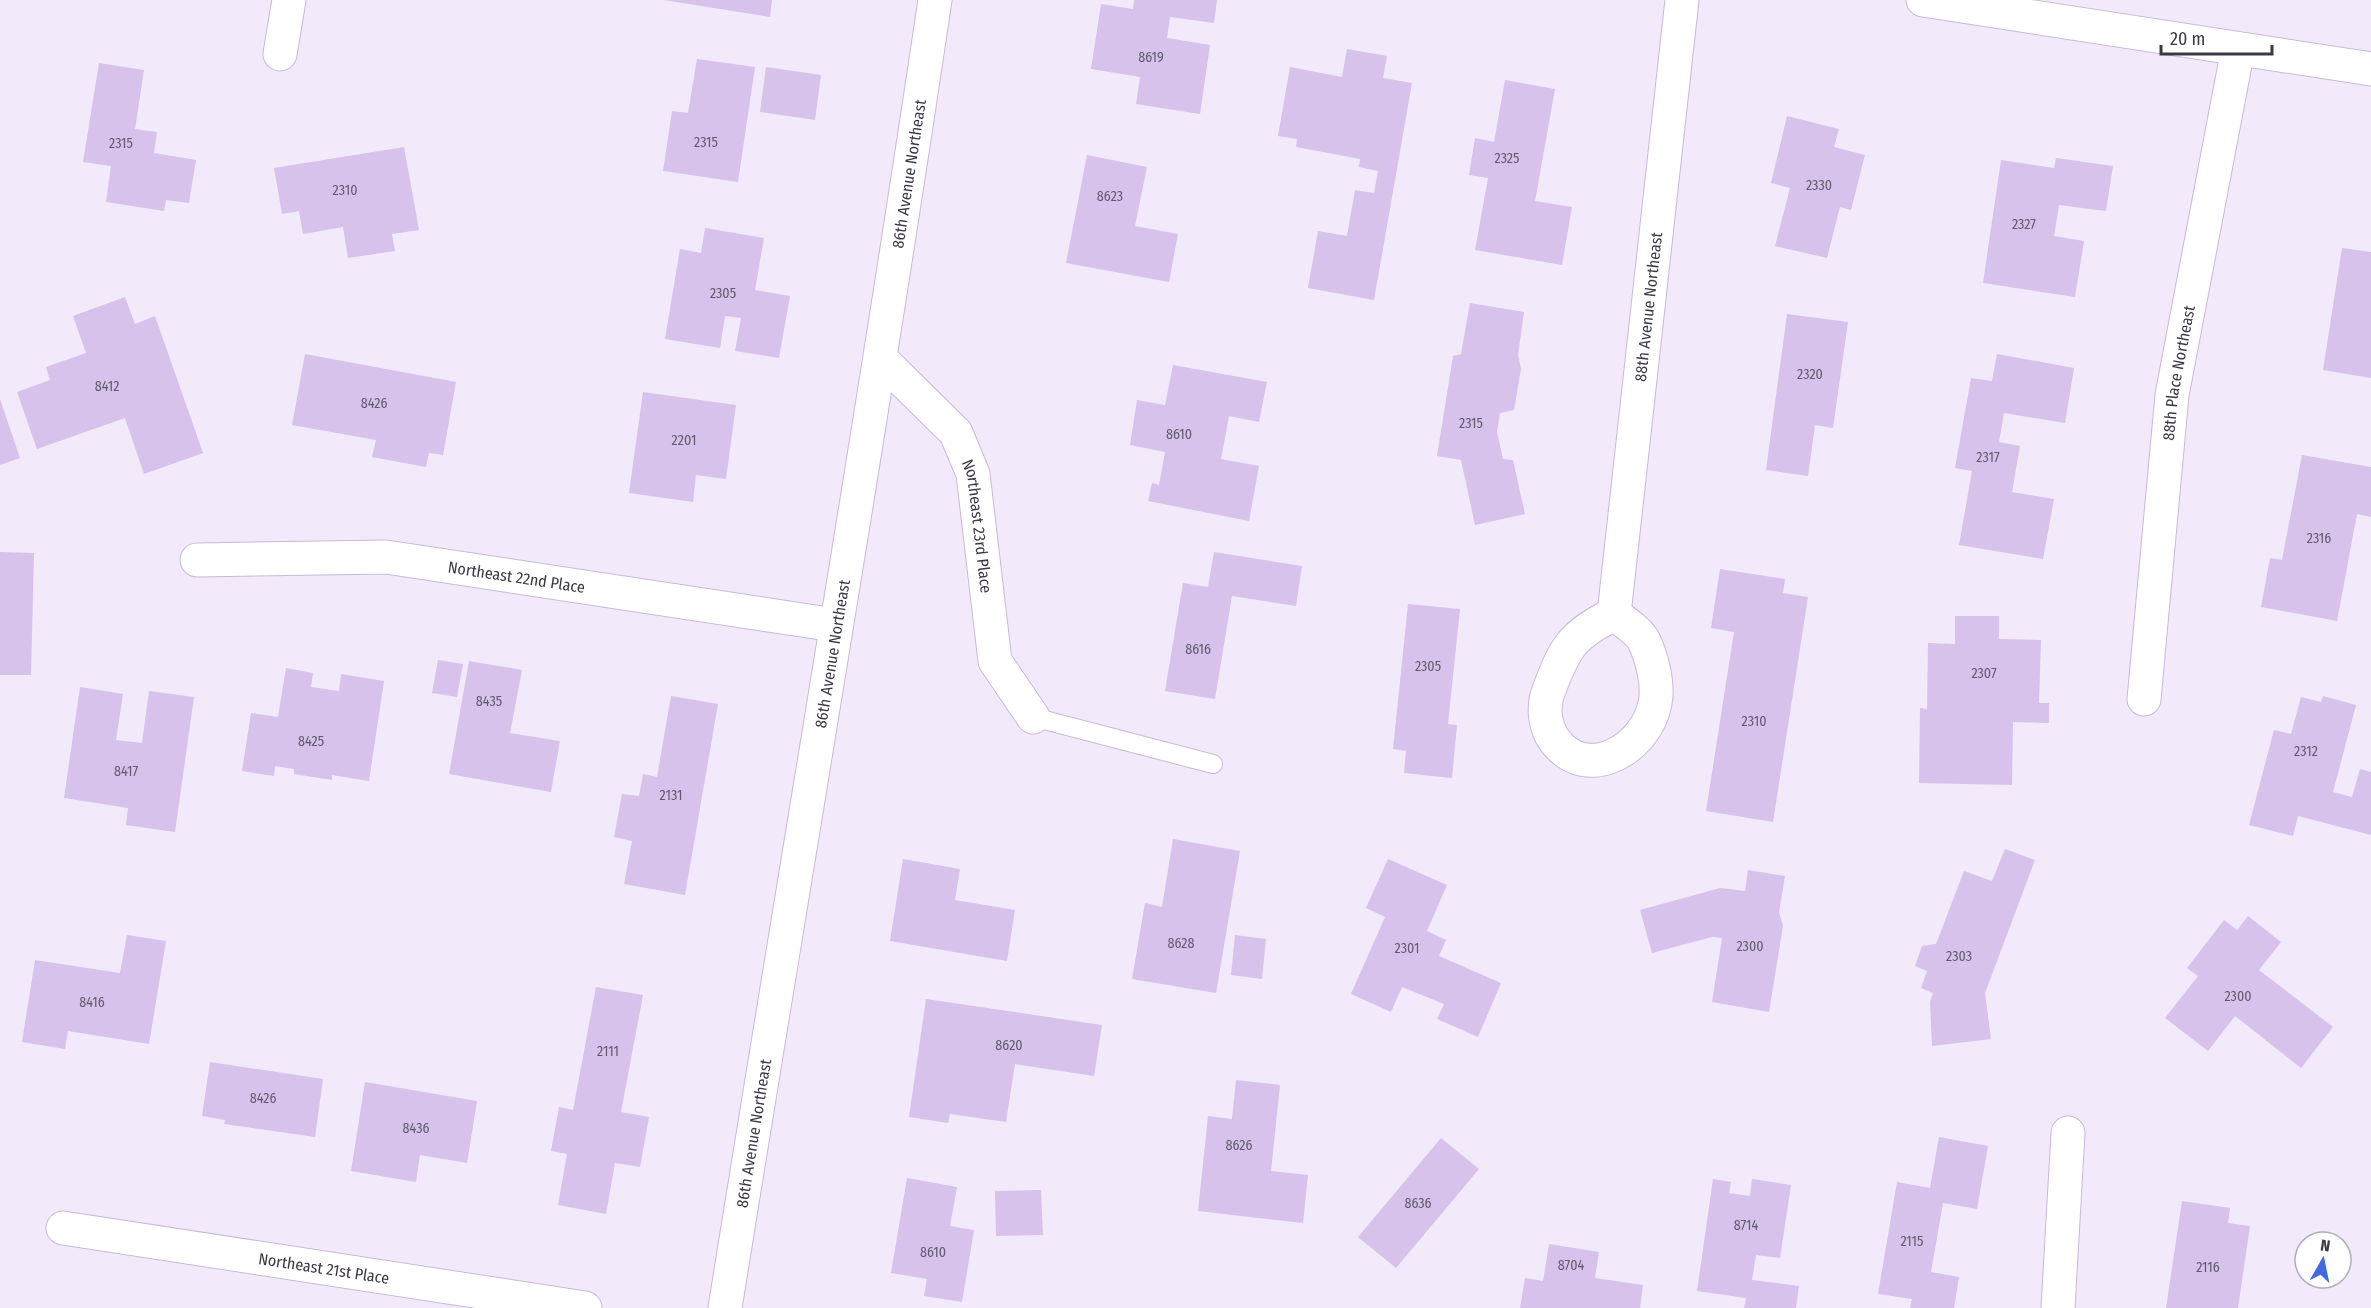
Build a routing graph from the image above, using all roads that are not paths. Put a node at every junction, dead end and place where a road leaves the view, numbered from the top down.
1 (289, 0) edge
2 (935, 0) edge
3 (1683, 0) edge
4 (1923, 0) edge
5 (2238, 49) junction
6 (280, 54) dead end
7 (2371, 69) edge
8 (881, 359) junction
9 (197, 560) dead end
10 (1614, 614) dead end
11 (835, 625) junction
12 (2144, 699) dead end
13 (1033, 717) joint
14 (1213, 764) dead end
15 (2068, 1133) dead end
16 (63, 1228) dead end
17 (585, 1308) edge
18 (725, 1308) edge
19 (2058, 1308) edge

1 - 6 street
2 - 8 street, 86th Avenue Northeast
3 - 10 street, 88th Avenue Northeast
4 - 5 street
5 - 7 street
5 - 12 street, 88th Place Northeast
8 - 11 street, 86th Avenue Northeast
8 - 13 street, Northeast 23rd Place
9 - 11 street, Northeast 22nd Place
11 - 18 street, 86th Avenue Northeast
13 - 14 lane
15 - 19 street
16 - 17 street, Northeast 21st Place

